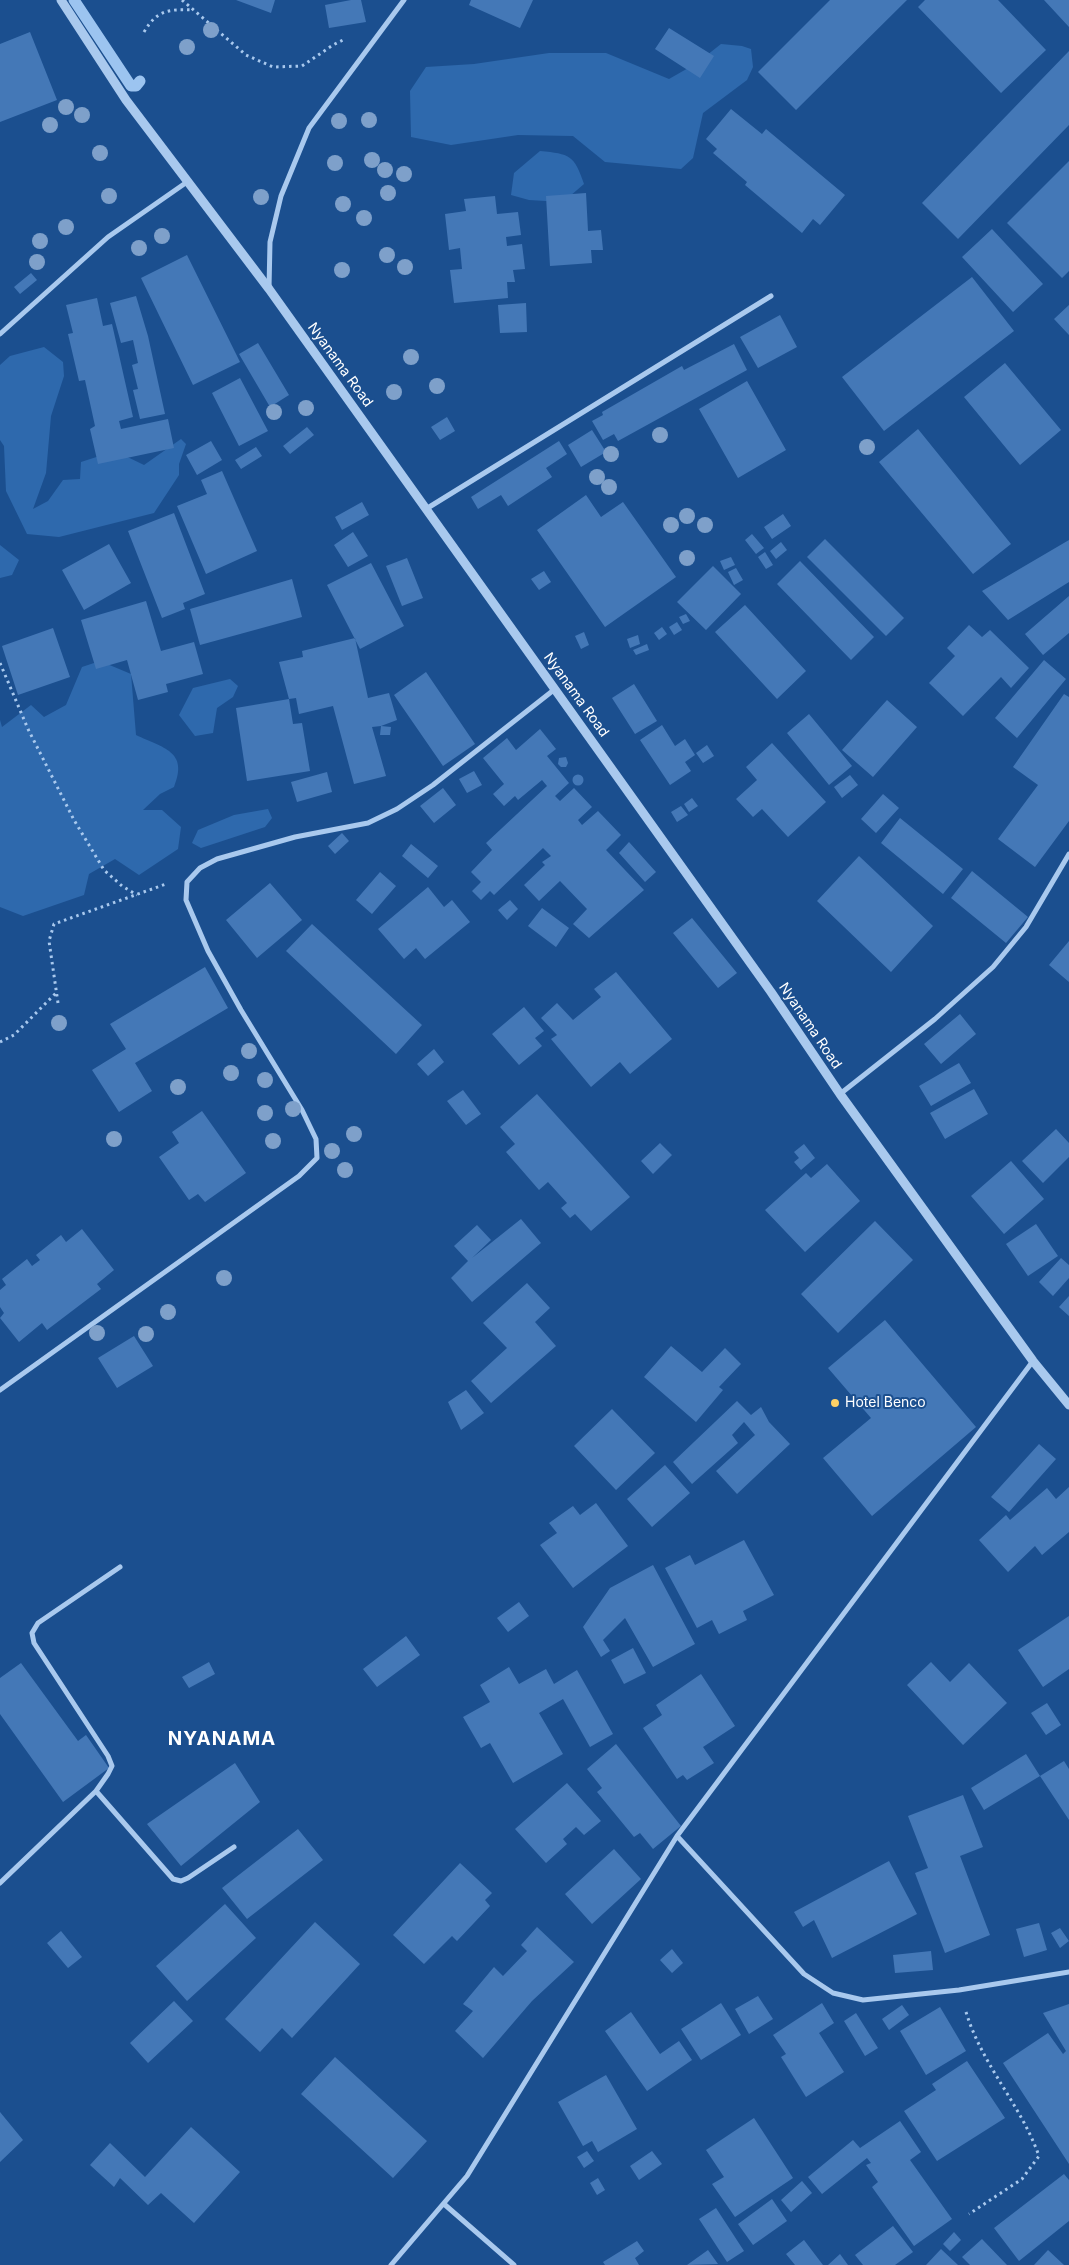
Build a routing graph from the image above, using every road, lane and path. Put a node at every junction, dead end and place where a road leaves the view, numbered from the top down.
1 (61, 0) edge
2 (182, 0) edge
3 (404, 0) edge
4 (193, 10) junction
5 (144, 32) dead end
6 (379, 34) junction
7 (187, 182) junction
8 (269, 289) junction
9 (771, 296) dead end
10 (0, 334) edge
11 (426, 509) junction
12 (0, 663) edge
13 (555, 689) junction
14 (1069, 854) edge
15 (200, 868) junction
16 (137, 894) junction
17 (56, 993) junction
18 (58, 1003) dead end
19 (0, 1042) edge
20 (840, 1094) junction
21 (1033, 1361) junction
22 (0, 1390) edge
23 (1069, 1405) edge
24 (120, 1567) dead end
25 (96, 1792) junction
26 (678, 1836) junction
27 (234, 1847) dead end
28 (0, 1883) edge
29 (1069, 1972) edge
30 (959, 1990) junction
31 (444, 2204) junction
32 (970, 2214) dead end
33 (390, 2265) edge
34 (514, 2265) edge

1 - 7 street, Nyanama Road
2 - 4 path
3 - 6 street
4 - 5 path
4 - 6 path
6 - 8 street
7 - 8 street, Nyanama Road
7 - 10 street
8 - 11 street, Nyanama Road
9 - 11 street
11 - 13 street, Nyanama Road
12 - 16 path
13 - 15 street
13 - 20 street, Nyanama Road
14 - 20 street
15 - 16 path
15 - 22 street
16 - 17 path
17 - 18 path
17 - 19 path
20 - 21 street, Nyanama Road
21 - 23 street, Nyanama Road
21 - 26 street
24 - 25 street
25 - 27 street
25 - 28 street
26 - 30 street
26 - 31 street
29 - 30 street
30 - 32 path
31 - 33 street
31 - 34 street

